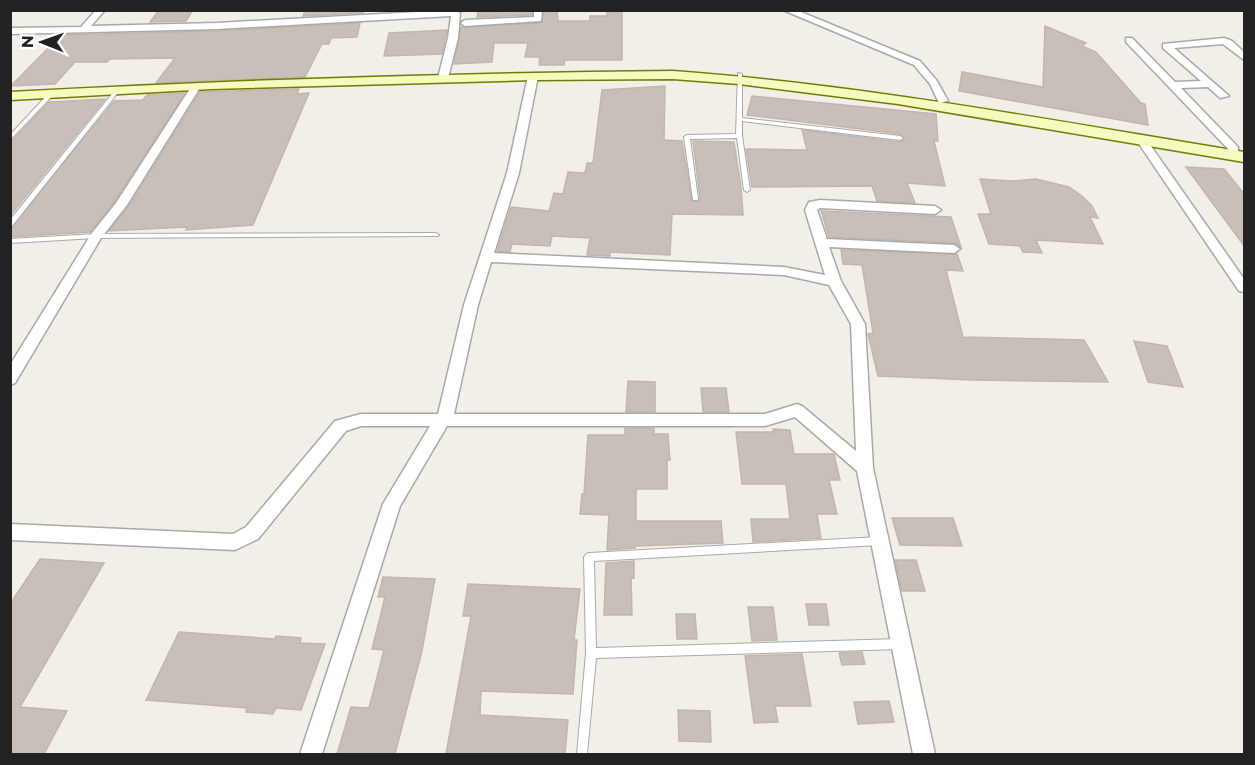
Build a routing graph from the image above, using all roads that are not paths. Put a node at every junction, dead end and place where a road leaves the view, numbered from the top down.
1 (102, 10) edge
2 (261, 10) edge
3 (787, 10) edge
4 (538, 11) edge
5 (322, 15) edge
6 (460, 23) junction
7 (253, 24) junction
8 (84, 29) junction
9 (10, 31) edge
10 (1129, 40) dead end
11 (1245, 57) edge
12 (444, 75) junction
13 (533, 76) junction
14 (740, 77) junction
15 (1210, 84) junction
16 (1172, 85) junction
17 (196, 86) junction
18 (10, 89) edge
19 (118, 90) junction
20 (51, 94) junction
21 (10, 96) edge
22 (1224, 96) dead end
23 (943, 101) junction
24 (739, 119) junction
25 (739, 136) junction
26 (1140, 137) junction
27 (900, 138) dead end
28 (10, 140) edge
29 (1242, 155) edge
30 (747, 190) dead end
31 (695, 199) dead end
32 (935, 210) dead end
33 (10, 225) edge
34 (436, 235) dead end
35 (96, 236) junction
36 (10, 241) edge
37 (822, 243) junction
38 (954, 249) dead end
39 (486, 257) junction
40 (834, 281) junction
41 (1245, 288) edge
42 (10, 378) edge
43 (444, 418) junction
44 (865, 468) junction
45 (10, 532) edge
46 (880, 541) junction
47 (901, 644) junction
48 (591, 653) junction
49 (311, 754) edge
50 (582, 754) edge
51 (924, 754) edge

1 - 8 street
2 - 7 street
3 - 23 street
4 - 6 street
5 - 6 street
5 - 7 street
6 - 12 street
7 - 8 street
8 - 9 street
10 - 16 street
11 - 15 street
12 - 13 street
12 - 14 street
12 - 17 street
12 - 18 street
13 - 14 street
13 - 39 street
14 - 23 street
14 - 24 lane
14 - 26 street
15 - 16 street
15 - 22 street
16 - 29 street
17 - 19 street
17 - 35 street
19 - 20 street
19 - 33 lane
20 - 21 street
20 - 28 lane
23 - 26 street
24 - 25 lane
24 - 27 lane
25 - 30 lane
25 - 31 lane
26 - 29 street
26 - 41 street
32 - 37 street
34 - 35 lane
35 - 36 lane
35 - 42 street
37 - 38 street
37 - 40 street
39 - 40 street
39 - 43 street
40 - 44 street
43 - 44 street
43 - 45 street
43 - 49 street
44 - 46 street
46 - 47 street
46 - 48 lane
47 - 48 lane
47 - 51 street
48 - 50 lane

